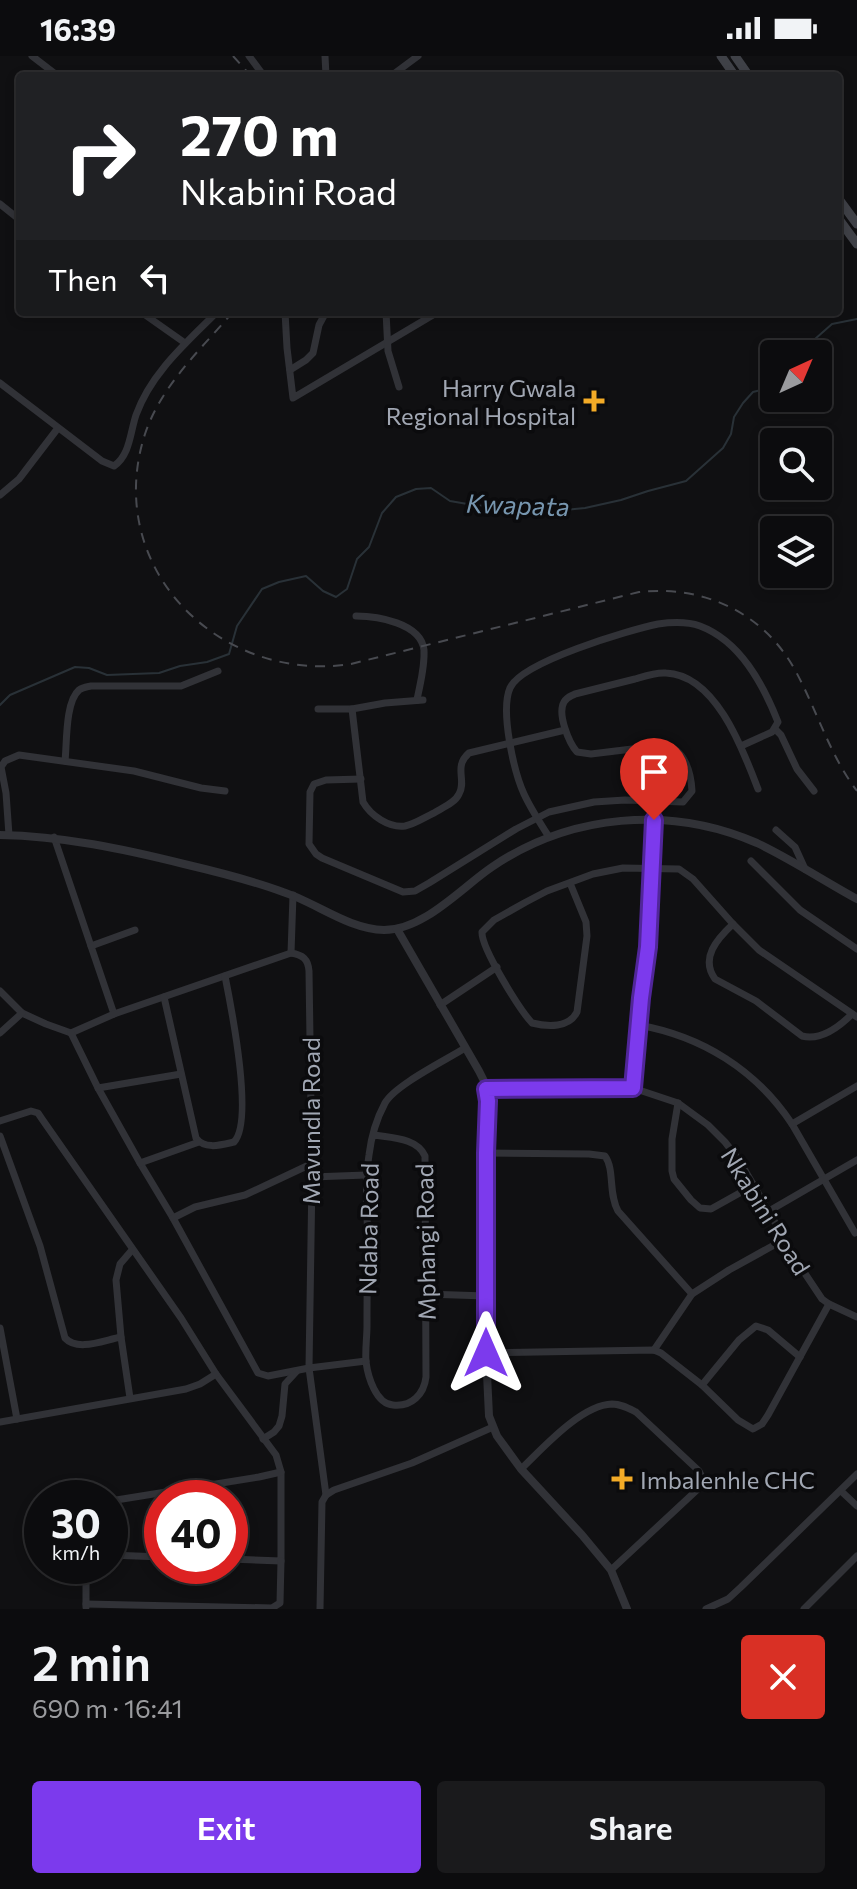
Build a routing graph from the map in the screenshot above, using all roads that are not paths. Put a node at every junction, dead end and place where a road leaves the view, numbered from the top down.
1 (32, 56) edge
2 (418, 56) edge
3 (53, 72) edge
4 (396, 72) edge
5 (842, 203) edge
6 (0, 204) edge
7 (16, 217) edge
8 (842, 223) edge
9 (857, 224) edge
10 (857, 244) edge
11 (147, 316) edge
12 (213, 316) edge
13 (285, 316) edge
14 (324, 316) edge
15 (386, 316) edge
16 (431, 316) edge
17 (387, 342) junction
18 (185, 343) junction
19 (290, 370) junction
20 (0, 383) edge
21 (399, 387) dead end
22 (58, 428) junction
23 (0, 495) edge
24 (356, 616) dead end
25 (218, 671) dead end
26 (318, 709) dead end
27 (352, 709) junction
28 (775, 729) junction
29 (565, 730) junction
30 (511, 744) junction
31 (741, 746) junction
32 (65, 761) junction
33 (361, 779) junction
34 (758, 789) dead end
35 (225, 791) dead end
36 (814, 791) dead end
37 (537, 818) junction
38 (654, 820) junction
39 (776, 830) dead end
40 (4, 835) edge
41 (54, 837) junction
42 (549, 837) junction
43 (751, 861) dead end
44 (652, 868) junction
45 (806, 871) junction
46 (570, 883) junction
47 (293, 895) junction
48 (857, 899) edge
49 (733, 924) junction
50 (397, 929) junction
51 (135, 930) dead end
52 (91, 946) junction
53 (857, 949) edge
54 (291, 953) junction
55 (497, 967) junction
56 (225, 976) junction
57 (0, 991) edge
58 (164, 997) junction
59 (440, 1005) junction
60 (22, 1013) junction
61 (114, 1014) junction
62 (855, 1015) edge
63 (638, 1025) junction
64 (0, 1033) edge
65 (71, 1033) junction
66 (465, 1048) junction
67 (181, 1074) junction
68 (857, 1086) edge
69 (98, 1088) junction
70 (633, 1088) junction
71 (486, 1089) junction
72 (678, 1103) junction
73 (0, 1121) edge
74 (792, 1124) junction
75 (374, 1135) junction
76 (0, 1136) edge
77 (199, 1142) junction
78 (486, 1153) junction
79 (857, 1160) edge
80 (140, 1163) junction
81 (311, 1164) junction
82 (366, 1175) junction
83 (312, 1177) junction
84 (824, 1179) junction
85 (754, 1185) junction
86 (769, 1211) junction
87 (173, 1218) junction
88 (855, 1233) dead end
89 (785, 1239) junction
90 (132, 1250) junction
91 (426, 1294) junction
92 (692, 1294) junction
93 (486, 1296) junction
94 (829, 1304) junction
95 (857, 1317) edge
96 (0, 1328) edge
97 (121, 1337) junction
98 (654, 1350) junction
99 (486, 1353) junction
100 (800, 1357) junction
101 (366, 1361) junction
102 (309, 1368) junction
103 (298, 1371) junction
104 (216, 1374) junction
105 (702, 1385) junction
106 (130, 1398) junction
107 (385, 1403) joint
108 (17, 1419) junction
109 (0, 1422) edge
110 (493, 1427) junction
111 (263, 1439) junction
112 (521, 1469) junction
113 (281, 1472) junction
114 (857, 1474) edge
115 (841, 1491) junction
116 (326, 1495) junction
117 (128, 1498) edge
118 (857, 1506) edge
119 (857, 1556) edge
120 (248, 1560) edge
121 (281, 1561) junction
122 (611, 1570) junction
123 (86, 1584) edge
124 (86, 1607) edge
125 (320, 1609) edge
126 (627, 1609) edge
127 (706, 1609) edge
128 (804, 1609) edge

1 - 3 street
2 - 4 street
5 - 9 main road
6 - 7 street
8 - 10 main road
11 - 18 street
12 - 18 street
13 - 19 street
14 - 19 street
15 - 17 street
16 - 17 street
17 - 19 street
17 - 21 street
18 - 22 street
20 - 22 street
22 - 23 street
24 - 27 street
25 - 32 street
26 - 27 street
27 - 33 street
28 - 30 street
28 - 31 street
28 - 36 street
29 - 30 street
29 - 31 street
29 - 37 street
30 - 33 street
30 - 37 street
31 - 34 street
32 - 35 street
32 - 40 street
33 - 37 street
37 - 42 street
38 - 42 street
38 - 44 street
38 - 45 street
39 - 45 street
40 - 41 street
41 - 47 street
41 - 52 street
42 - 50 street
43 - 53 street
44 - 46 street
44 - 49 street
44 - 63 street
45 - 48 street
46 - 55 street
46 - 55 street
47 - 50 street
47 - 54 street
49 - 62 street
49 - 62 street
50 - 59 street
51 - 52 street
52 - 61 street
54 - 56 street
54 - 81 street, Mavundla Road
55 - 59 street
56 - 58 street
56 - 77 street
57 - 60 street
58 - 61 street
58 - 67 street
59 - 66 street
60 - 64 street
60 - 65 street
61 - 65 street
63 - 70 street
63 - 74 street
65 - 69 street
66 - 71 street
66 - 75 street, Ndaba Road
67 - 69 street
67 - 77 street
68 - 74 street
69 - 80 street
70 - 71 street, Nkabini Road
70 - 72 street, Nkabini Road
71 - 78 street
72 - 85 street, Nkabini Road
72 - 85 street
73 - 90 street
74 - 84 street
75 - 82 street, Ndaba Road
75 - 91 street, Mphangi Road
76 - 97 street
77 - 80 street
78 - 92 street
78 - 93 street
79 - 84 street
80 - 87 street
81 - 83 street, Mavundla Road
81 - 87 street
82 - 83 street
82 - 101 street, Ndaba Road
83 - 102 street, Mavundla Road
84 - 86 street
84 - 88 street
85 - 86 street, Nkabini Road
86 - 89 street, Nkabini Road
87 - 103 street
89 - 92 street
89 - 94 street, Nkabini Road
90 - 97 street
90 - 104 street
91 - 93 street
91 - 107 street, Mphangi Road
92 - 98 street
93 - 99 street
94 - 95 street, Nkabini Road
94 - 100 street
96 - 108 street
97 - 106 street
98 - 99 street
98 - 105 street
99 - 110 street
100 - 105 street
100 - 105 street
101 - 102 street
101 - 107 street, Ndaba Road
102 - 103 street
102 - 116 street, Mavundla Road
103 - 111 street
104 - 106 street
104 - 111 street
106 - 108 street
108 - 109 street
110 - 112 street
110 - 116 street
111 - 113 street
112 - 122 street
112 - 122 street
113 - 117 street
113 - 121 street
114 - 115 street
115 - 118 street
115 - 127 street
116 - 125 street, Mavundla Road
119 - 128 street
120 - 121 street
121 - 124 street
122 - 126 street
123 - 124 street

